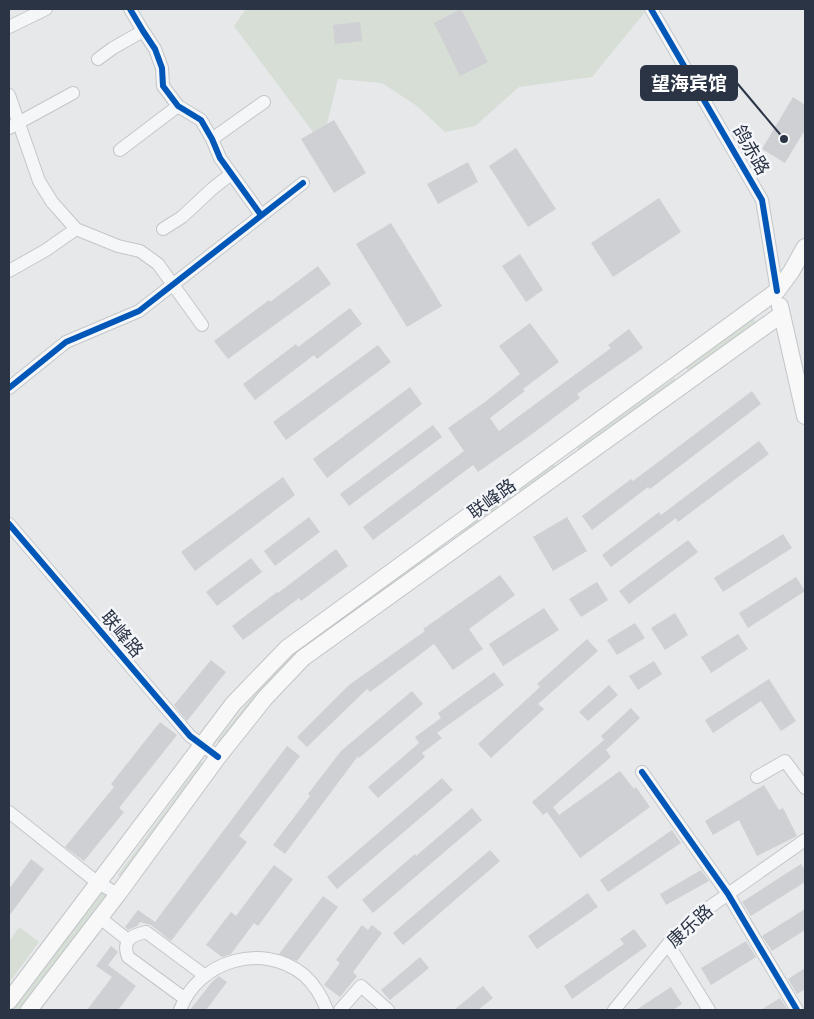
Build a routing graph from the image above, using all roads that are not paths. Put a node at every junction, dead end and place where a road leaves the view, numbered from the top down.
1 (46, 9) edge
2 (130, 9) edge
3 (652, 9) edge
4 (9, 27) edge
5 (143, 31) junction
6 (98, 59) dead end
7 (74, 93) dead end
8 (9, 95) edge
9 (264, 102) dead end
10 (178, 106) junction
11 (14, 126) edge
12 (212, 138) junction
13 (120, 150) dead end
14 (231, 174) junction
15 (303, 183) dead end
16 (261, 215) junction
17 (76, 229) junction
18 (163, 229) dead end
19 (805, 247) edge
20 (9, 272) edge
21 (173, 285) junction
22 (777, 292) junction
23 (782, 314) junction
24 (202, 325) dead end
25 (9, 388) edge
26 (805, 416) edge
27 (9, 524) edge
28 (202, 746) junction
29 (218, 757) junction
30 (642, 772) dead end
31 (757, 777) dead end
32 (805, 788) edge
33 (9, 812) edge
34 (803, 846) edge
35 (98, 883) junction
36 (118, 894) junction
37 (728, 894) junction
38 (100, 918) junction
39 (128, 940) junction
40 (668, 944) junction
41 (204, 975) junction
42 (9, 1001) edge
43 (182, 1004) edge
44 (29, 1010) edge
45 (327, 1010) edge
46 (340, 1010) edge
47 (388, 1010) edge
48 (614, 1010) edge
49 (709, 1010) edge
50 (797, 1010) edge

1 - 4 street
2 - 5 street
3 - 22 street, 鸽赤路
5 - 6 street
5 - 10 street
7 - 11 street
8 - 11 street
9 - 12 street
10 - 12 street
10 - 13 street
11 - 17 street
12 - 14 street
14 - 16 street
14 - 18 street
15 - 16 street
16 - 21 street
17 - 20 street
17 - 21 street
19 - 22 main road, 联峰路
21 - 24 street
21 - 25 street
22 - 23 main road
22 - 28 main road, 联峰路
23 - 26 main road
23 - 29 main road, 联峰路
27 - 28 street, 联峰路
28 - 29 street, 联峰路
28 - 35 main road, 联峰路
29 - 36 main road, 联峰路
30 - 37 street
31 - 32 street
33 - 35 street
34 - 37 street, 康乐路
35 - 36 street
35 - 42 main road, 联峰路
36 - 38 main road, 联峰路
37 - 40 street, 康乐路
37 - 50 street
38 - 39 street
38 - 44 main road, 联峰路
39 - 41 street
39 - 43 street
40 - 48 street, 康乐路
40 - 49 street
41 - 43 street
41 - 45 street
46 - 47 street

